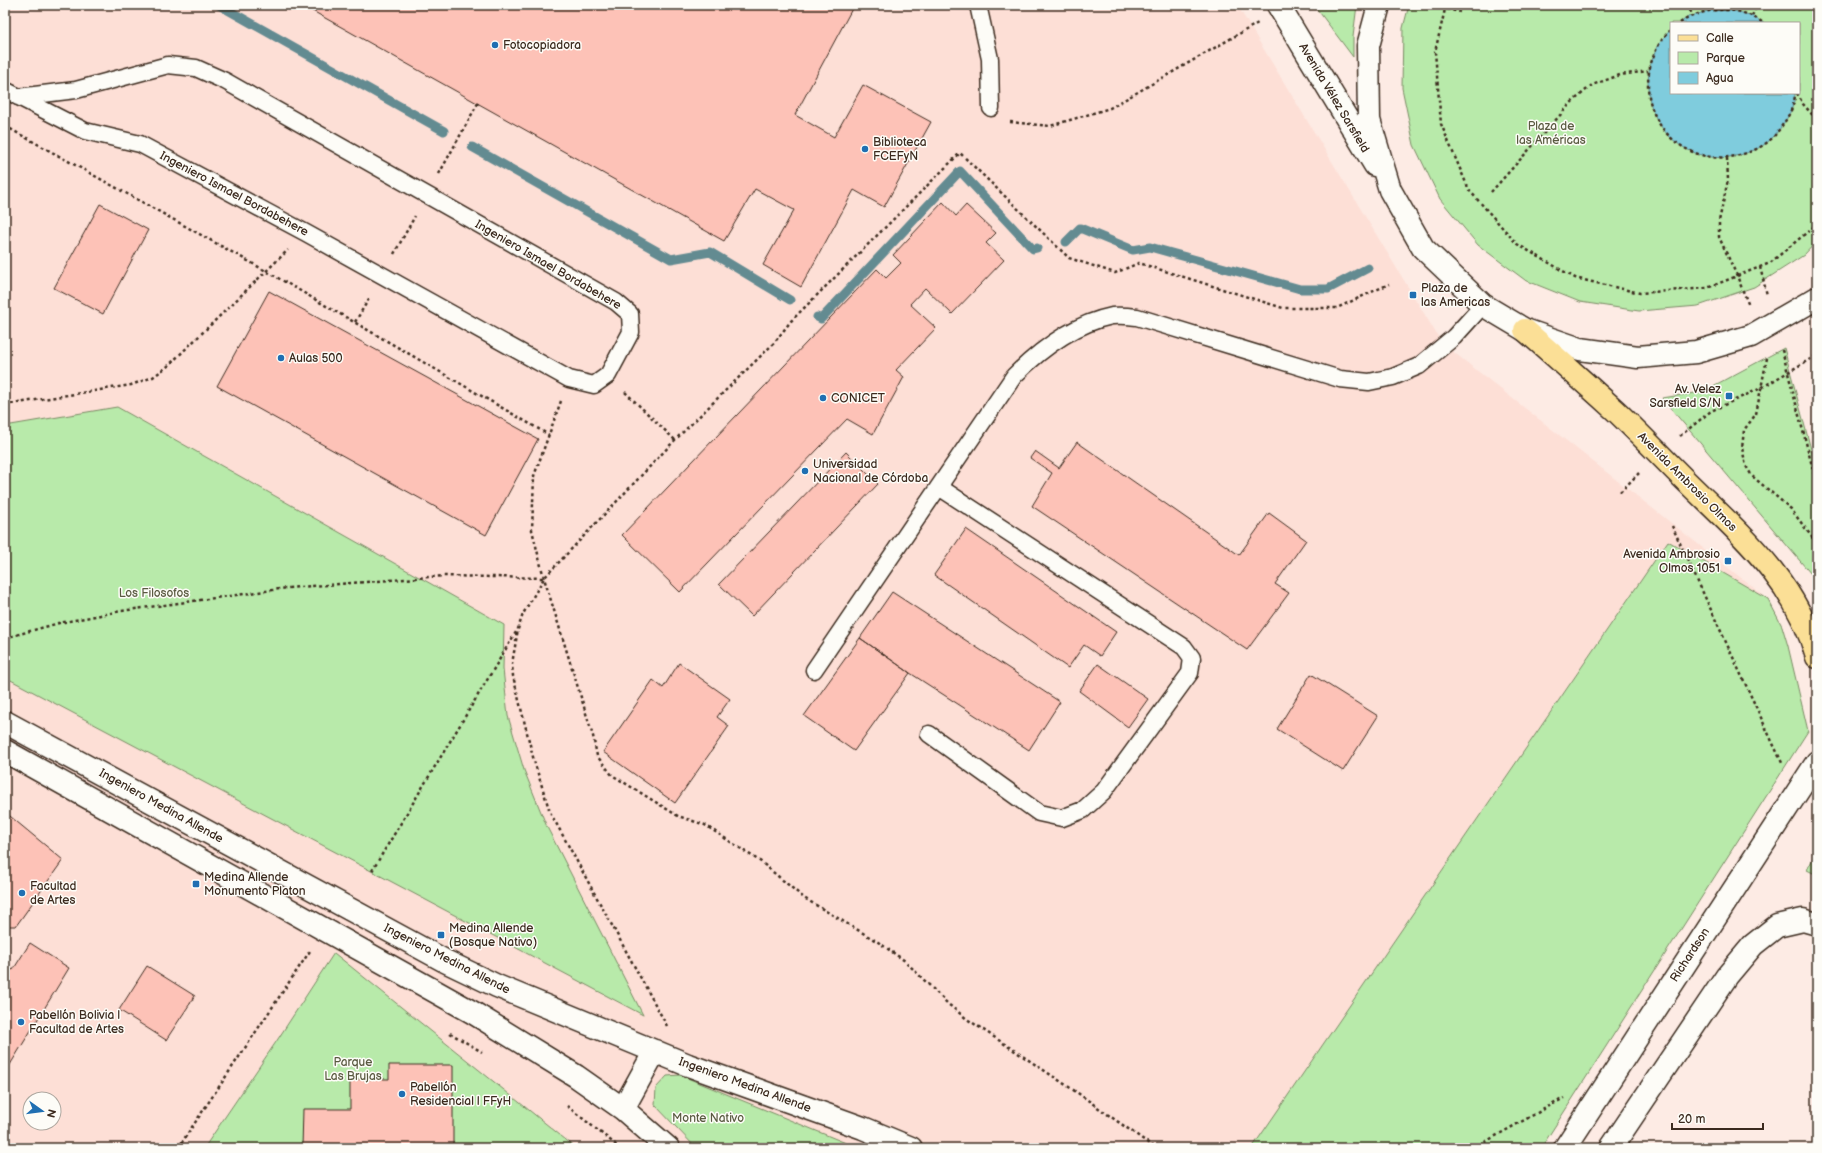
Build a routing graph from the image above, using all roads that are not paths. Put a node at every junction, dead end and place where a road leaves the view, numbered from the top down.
1 (978, 5) edge
2 (1378, 5) edge
3 (1279, 7) edge
4 (12, 94) edge
5 (991, 108) road end
6 (1390, 190) junction
7 (1817, 298) edge
8 (1483, 305) junction
9 (1525, 330) junction
10 (939, 487) junction
11 (1817, 657) edge
12 (814, 670) dead end
13 (5, 722) edge
14 (929, 734) dead end
15 (5, 751) edge
16 (1817, 762) edge
17 (1817, 924) edge
18 (655, 1051) junction
19 (623, 1109) junction
20 (668, 1148) edge
21 (911, 1148) edge
22 (1565, 1148) edge
23 (1611, 1148) edge

1 - 5 lane
2 - 6 street
3 - 6 street, Avenida Vélez Sarsfield
4 - 4 lane, Ingeniero Ismael Bordabehere
6 - 8 street
7 - 9 street
8 - 9 street
8 - 10 lane
9 - 11 main road, Avenida Ambrosio Olmos
10 - 12 lane
10 - 14 lane
13 - 18 street, Ingeniero Medina Allende
15 - 19 street
16 - 22 street, Richardson
17 - 23 street
18 - 19 street
18 - 21 street, Ingeniero Medina Allende
19 - 20 street

